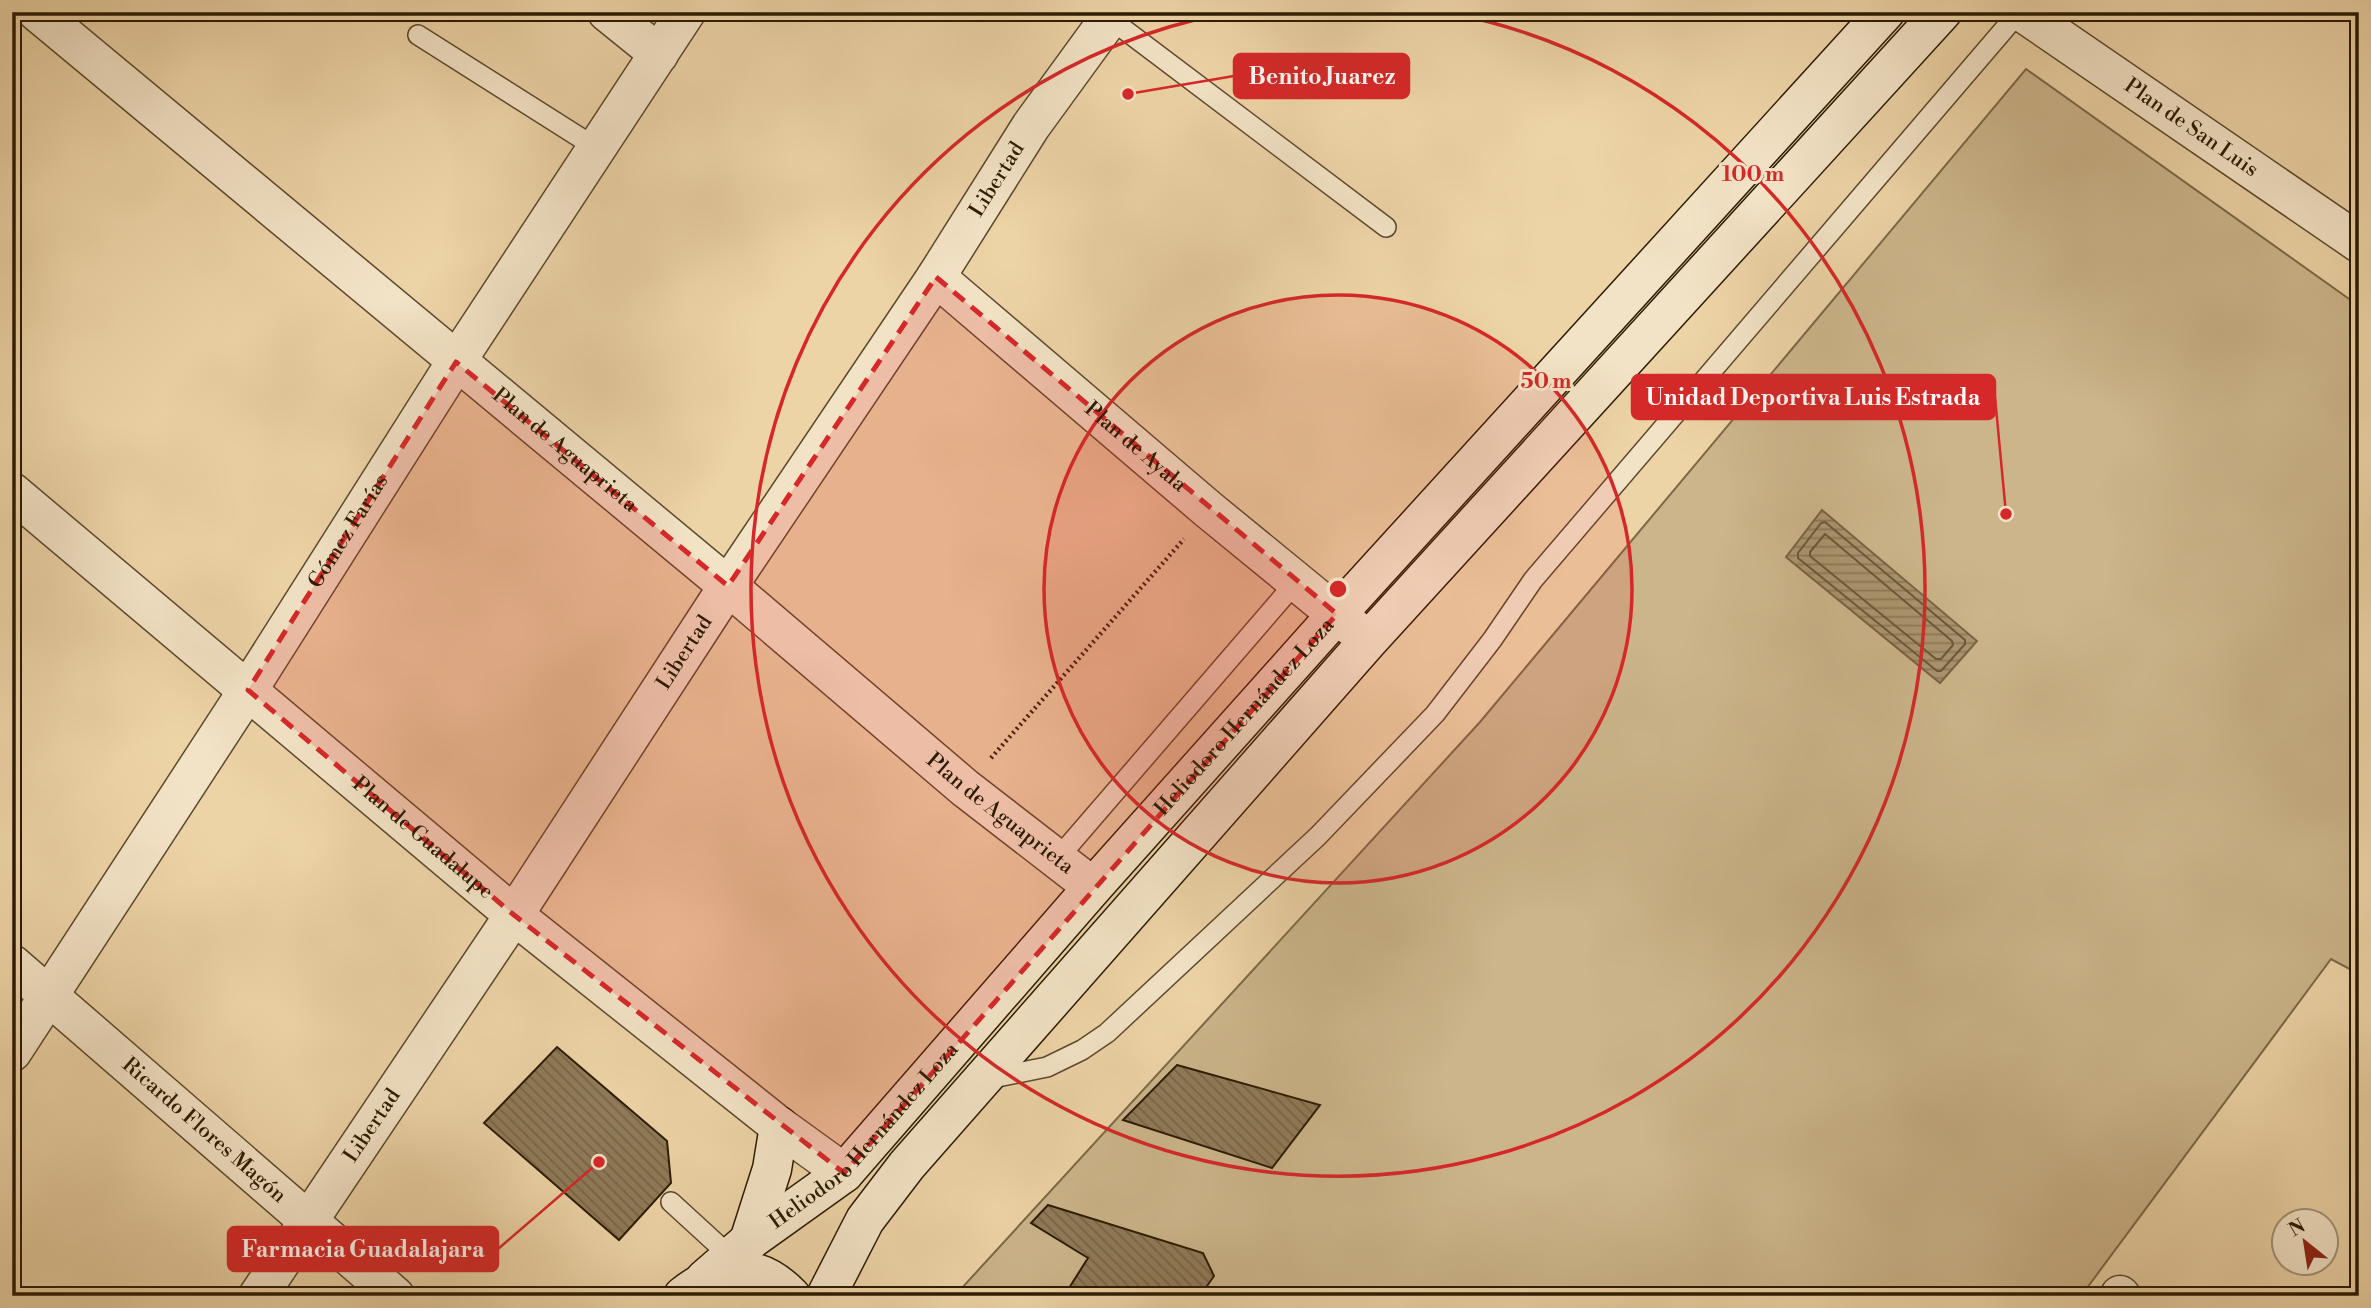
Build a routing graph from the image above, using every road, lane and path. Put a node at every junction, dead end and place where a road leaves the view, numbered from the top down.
1 (37, 12) edge
2 (607, 12) edge
3 (686, 12) edge
4 (1885, 12) edge
5 (1942, 12) edge
6 (2020, 12) edge
7 (1111, 15) edge
8 (418, 35) dead end
9 (659, 54) junction
10 (598, 149) junction
11 (1386, 227) dead end
12 (2359, 243) edge
13 (936, 277) junction
14 (456, 362) junction
15 (12, 492) edge
16 (1209, 510) junction
17 (1296, 582) junction
18 (728, 586) junction
19 (1337, 614) junction
20 (1368, 641) junction
21 (248, 690) junction
22 (965, 788) junction
23 (1058, 858) junction
24 (1093, 887) junction
25 (514, 915) junction
26 (12, 964) edge
27 (48, 994) junction
28 (12, 1052) edge
29 (980, 1081) junction
30 (779, 1126) junction
31 (844, 1173) junction
32 (671, 1202) dead end
33 (310, 1220) junction
34 (717, 1268) edge
35 (258, 1296) edge
36 (396, 1296) edge
37 (791, 1296) edge
38 (826, 1296) edge

1 - 14 street, Plan de Aguaprieta
2 - 9 street
3 - 9 street, Gómez Farías
4 - 19 street, Heliodoro Hernández Loza
5 - 20 street, Heliodoro Hernández Loza
6 - 12 street, Plan de San Luis
6 - 29 lane
7 - 11 lane
7 - 13 street, Libertad
8 - 10 lane
9 - 10 street, Gómez Farías
10 - 14 street, Gómez Farías
13 - 16 street, Plan de Ayala
13 - 18 street, Libertad
14 - 18 street, Plan de Aguaprieta
14 - 21 street, Gómez Farías
15 - 21 street, Plan de Guadalupe
16 - 17 street, Plan de Ayala
16 - 22 path
17 - 19 street, Plan de Ayala
17 - 23 lane
18 - 22 street, Plan de Aguaprieta
18 - 25 street, Libertad
19 - 20 street, Plan de Ayala
19 - 24 street, Heliodoro Hernández Loza
20 - 29 street, Heliodoro Hernández Loza
21 - 25 street, Plan de Guadalupe
21 - 27 street, Gómez Farías
22 - 23 street, Plan de Aguaprieta
23 - 24 street, Plan de Aguaprieta
24 - 31 street, Heliodoro Hernández Loza
25 - 30 street, Plan de Guadalupe
25 - 33 street, Libertad
26 - 27 street, Ricardo Flores Magón
27 - 28 street, Gómez Farías
27 - 33 street, Ricardo Flores Magón
29 - 38 street, Heliodoro Hernández Loza
30 - 31 street, Plan de Guadalupe
30 - 34 street
31 - 34 street, Heliodoro Hernández Loza
32 - 34 lane
33 - 35 street, Libertad
33 - 36 street, Ricardo Flores Magón
34 - 37 street

